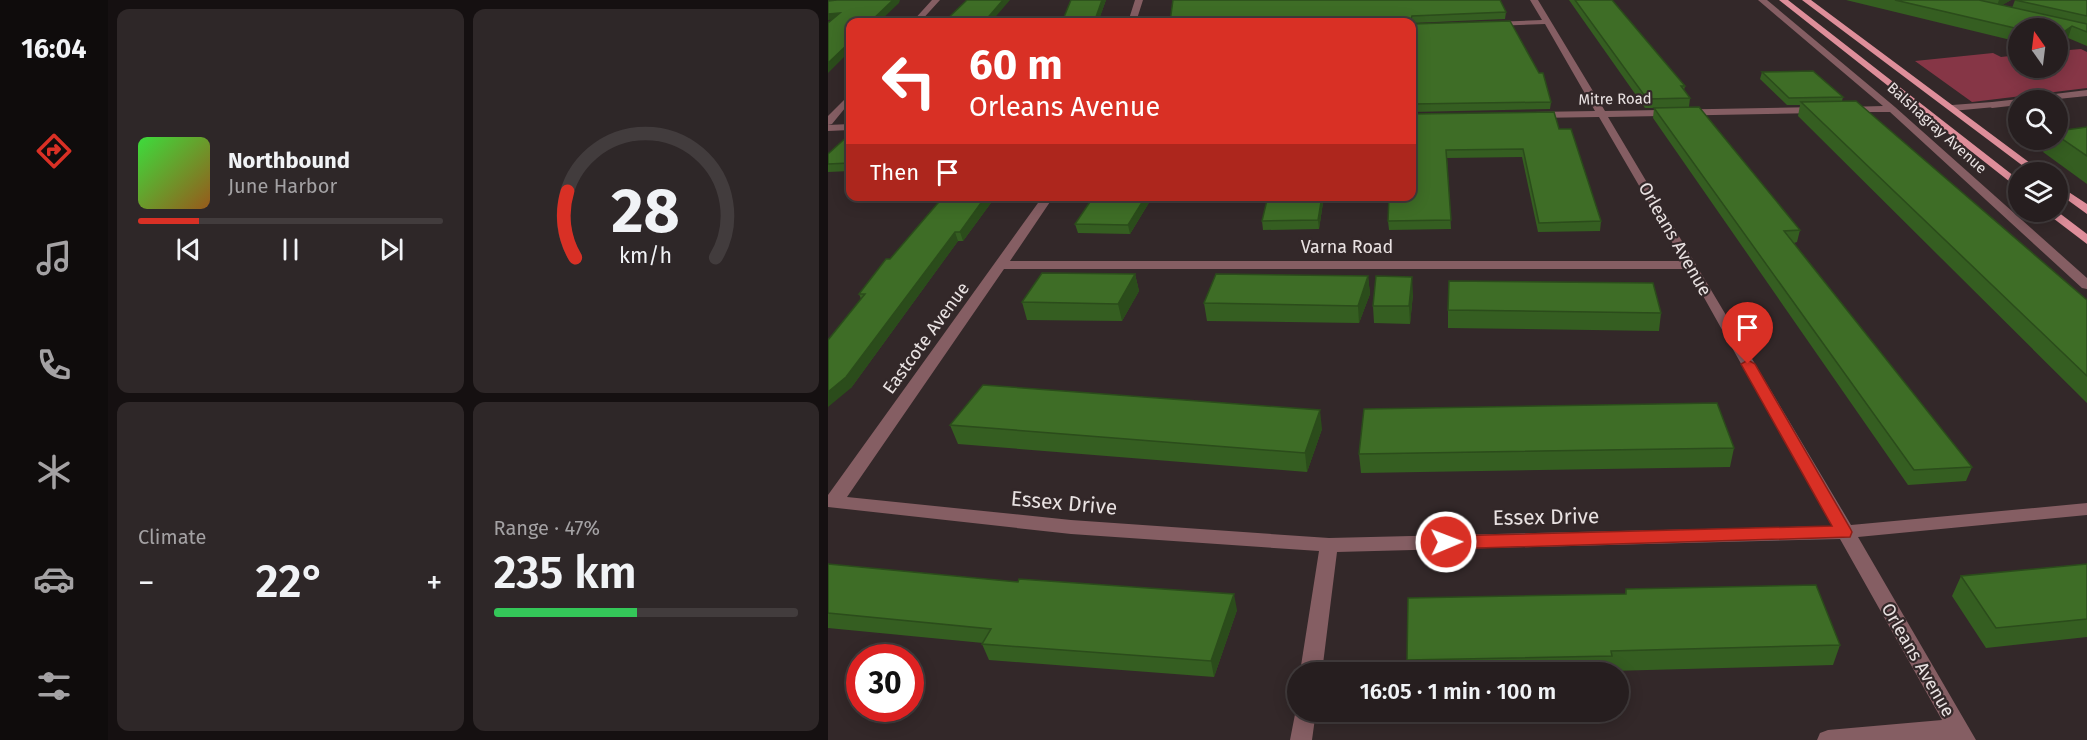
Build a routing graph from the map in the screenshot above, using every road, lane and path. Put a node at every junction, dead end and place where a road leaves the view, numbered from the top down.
1 (936, 0) edge
2 (1139, 0) edge
3 (1534, 0) edge
4 (1762, 0) edge
5 (1783, 0) edge
6 (1806, 0) edge
7 (920, 18) edge
8 (1133, 18) edge
9 (1547, 22) junction
10 (1479, 24) edge
11 (2087, 93) edge
12 (2068, 95) joint
13 (846, 102) edge
14 (2008, 103) edge
15 (2087, 105) edge
16 (1952, 108) junction
17 (1892, 109) junction
18 (1602, 114) junction
19 (1518, 115) edge
20 (828, 122) edge
21 (828, 128) edge
22 (846, 128) edge
23 (2024, 162) edge
24 (2008, 177) edge
25 (2068, 196) edge
26 (1047, 201) edge
27 (2087, 210) edge
28 (2064, 222) edge
29 (2087, 240) edge
30 (1002, 265) junction
31 (1692, 265) junction
32 (2087, 285) edge
33 (831, 501) edge
34 (2087, 509) edge
35 (1844, 532) junction
36 (1329, 545) junction
37 (1312, 662) edge
38 (1303, 722) edge
39 (1961, 734) edge
40 (1301, 740) edge
41 (1828, 740) edge

1 - 7 street
2 - 8 street
3 - 9 street, Orleans Avenue
4 - 17 street, Balshagray Avenue
5 - 24 main road, Balshagray Avenue
6 - 16 main road, Balshagray Avenue
9 - 10 street
9 - 18 street, Orleans Avenue
11 - 12 street
12 - 15 street
13 - 20 street
14 - 16 street
16 - 23 main road, Balshagray Avenue
17 - 18 street, Mitre Road
17 - 32 street, Balshagray Avenue
18 - 19 street, Mitre Road
18 - 31 street, Orleans Avenue
21 - 22 street
25 - 27 main road
26 - 30 street, Eastcote Avenue
28 - 29 main road
30 - 31 street, Varna Road
30 - 33 street, Eastcote Avenue
31 - 35 street, Orleans Avenue
33 - 36 street, Essex Drive
34 - 35 street, Essex Drive
35 - 36 street, Essex Drive
35 - 39 street, Orleans Avenue
36 - 37 street
38 - 40 street
39 - 41 street, Orleans Avenue

